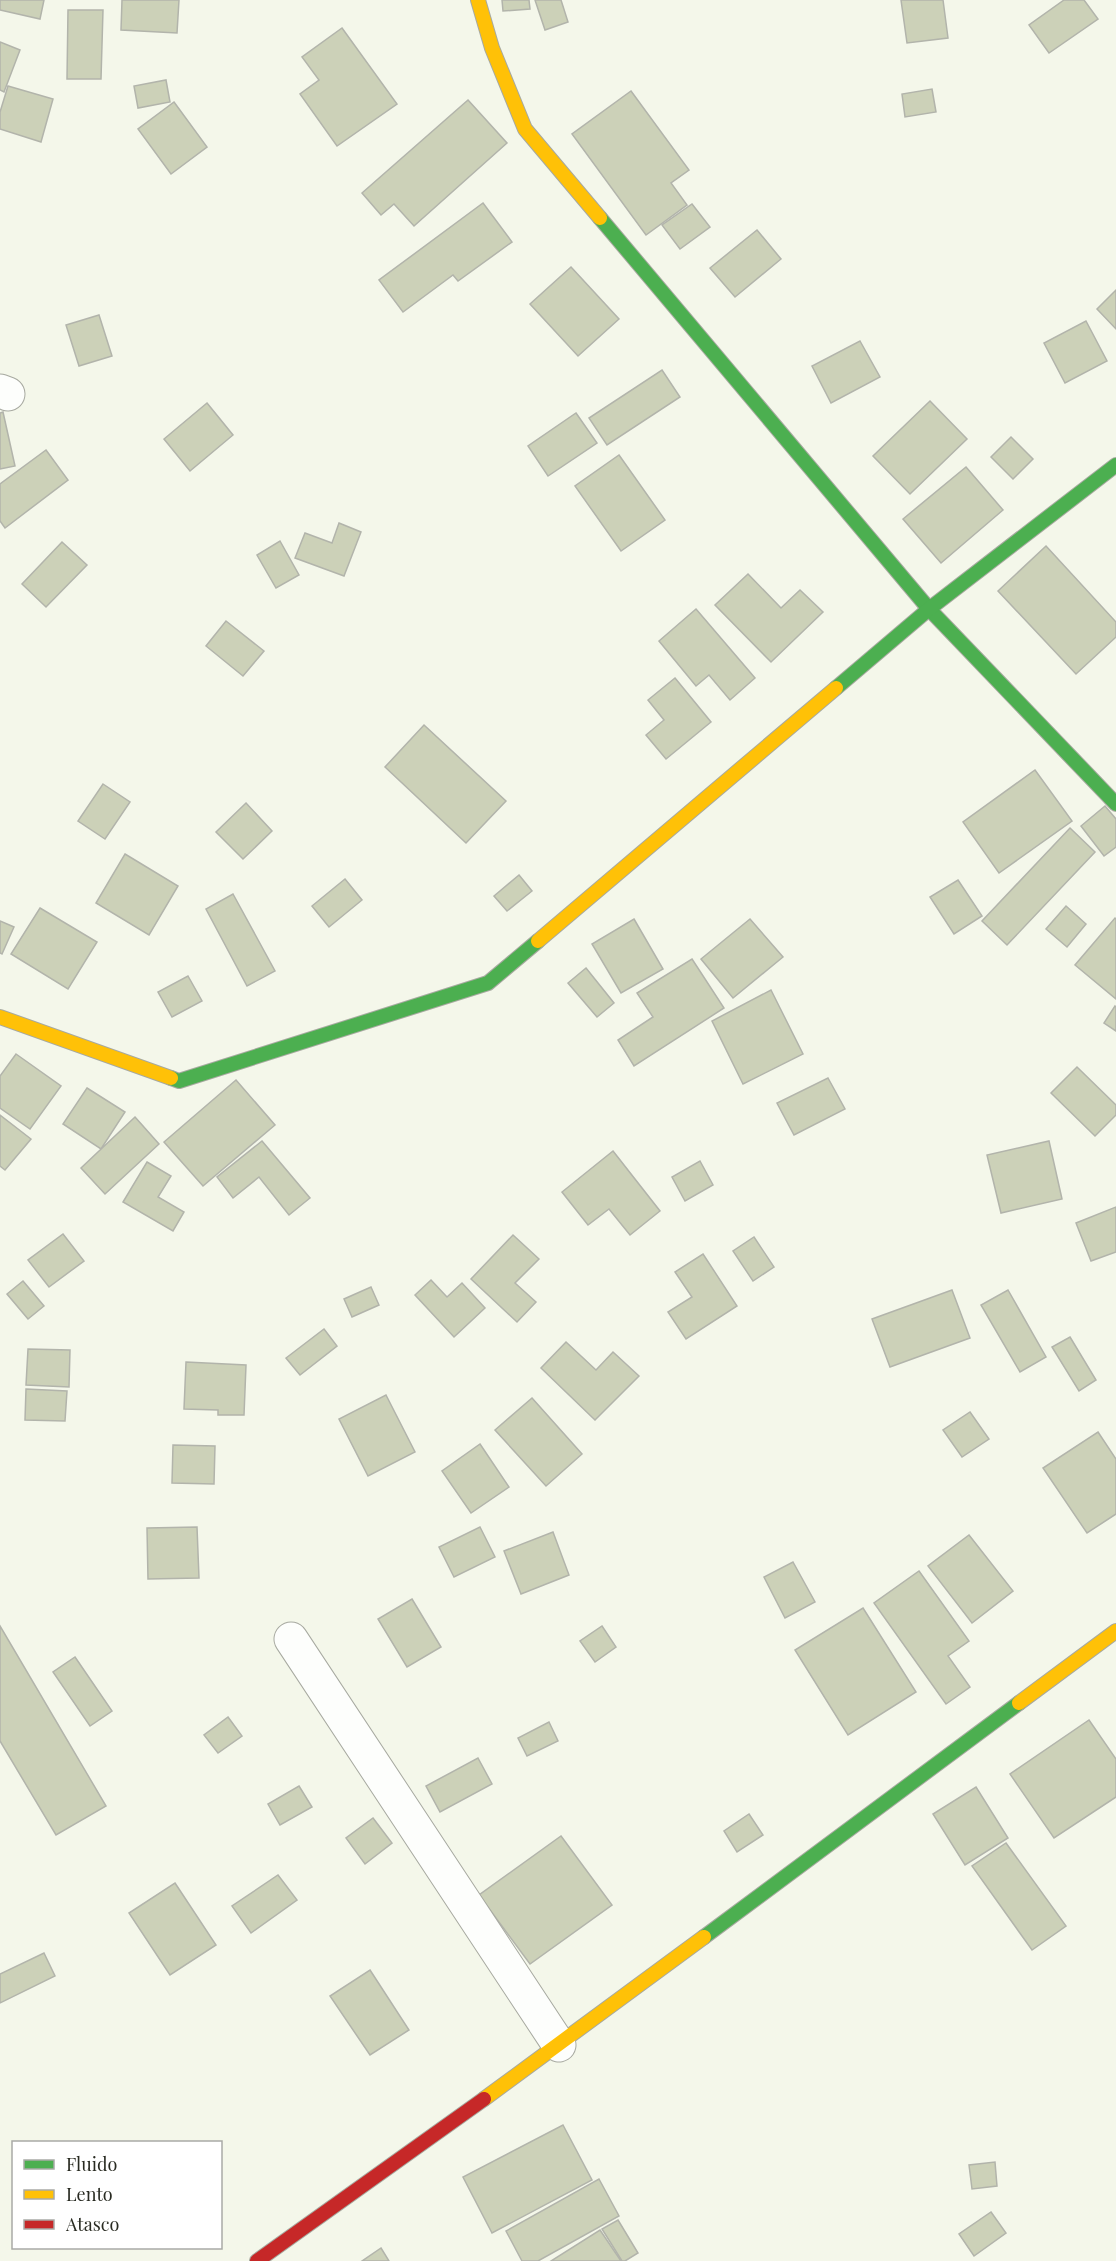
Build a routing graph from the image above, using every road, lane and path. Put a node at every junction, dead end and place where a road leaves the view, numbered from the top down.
1 (478, 0) edge
2 (1116, 465) edge
3 (929, 609) junction
4 (1116, 804) edge
5 (0, 1017) edge
6 (1116, 1631) edge
7 (291, 1639) dead end
8 (559, 2045) junction
9 (257, 2261) edge

1 - 3 street
2 - 3 street
3 - 4 street
3 - 5 street
6 - 8 street
7 - 8 street
8 - 9 street

